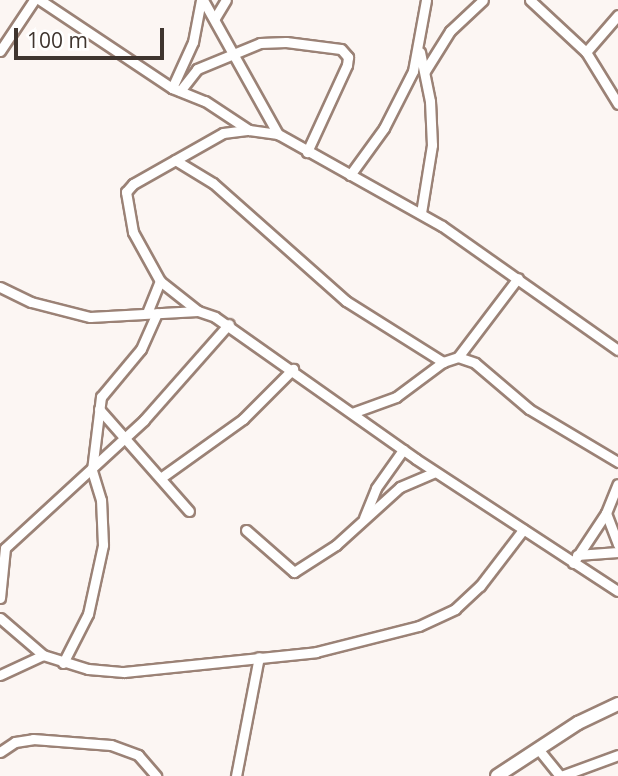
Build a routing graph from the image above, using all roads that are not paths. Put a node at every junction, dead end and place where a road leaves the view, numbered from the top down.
1 (34, 0) edge
2 (40, 0) edge
3 (202, 0) edge
4 (226, 0) edge
5 (426, 0) edge
6 (483, 0) edge
7 (530, 0) edge
8 (618, 15) edge
9 (215, 18) junction
10 (0, 51) edge
11 (234, 51) junction
12 (419, 51) junction
13 (586, 52) junction
14 (425, 71) junction
15 (176, 90) junction
16 (618, 104) edge
17 (249, 130) junction
18 (278, 134) junction
19 (307, 152) junction
20 (175, 160) junction
21 (350, 175) junction
22 (421, 213) junction
23 (518, 278) junction
24 (160, 281) junction
25 (0, 287) edge
26 (198, 312) junction
27 (152, 313) junction
28 (229, 324) junction
29 (618, 350) edge
30 (458, 358) junction
31 (443, 362) junction
32 (293, 369) junction
33 (99, 409) junction
34 (352, 413) junction
35 (126, 437) junction
36 (403, 450) junction
37 (618, 462) edge
38 (92, 470) junction
39 (435, 472) junction
40 (162, 477) junction
41 (618, 484) edge
42 (190, 511) dead end
43 (606, 513) junction
44 (363, 520) junction
45 (246, 530) dead end
46 (523, 530) junction
47 (618, 545) edge
48 (618, 552) edge
49 (575, 559) junction
50 (618, 591) edge
51 (0, 598) edge
52 (0, 618) edge
53 (43, 654) junction
54 (259, 657) junction
55 (64, 663) junction
56 (0, 675) edge
57 (618, 704) edge
58 (539, 750) junction
59 (0, 752) edge
60 (618, 755) edge
61 (156, 776) edge
62 (236, 776) edge
63 (497, 776) edge
64 (561, 776) edge

1 - 10 street
2 - 15 street
3 - 9 street
3 - 15 street
4 - 9 street
5 - 12 street
6 - 14 street
7 - 13 street
8 - 13 street
9 - 11 street
11 - 15 street
11 - 18 street
11 - 19 street
12 - 14 street
12 - 21 street
13 - 16 street
14 - 22 street
15 - 17 street
17 - 18 street
17 - 20 street
18 - 19 street
19 - 21 street
20 - 24 street
20 - 31 street
21 - 22 street
22 - 23 street
23 - 29 street
23 - 30 street
24 - 26 street
24 - 27 street
25 - 27 street
26 - 27 street
26 - 28 street
27 - 33 street
28 - 32 street
28 - 35 street
30 - 31 street
30 - 37 street
31 - 34 street
32 - 34 street
32 - 40 street
33 - 35 street
33 - 38 street
34 - 36 street
35 - 38 street
35 - 40 street
36 - 39 street
36 - 44 street
38 - 51 street
38 - 55 street
39 - 44 street
39 - 46 street
40 - 42 street
41 - 43 street
43 - 47 street
43 - 49 street
44 - 45 street
46 - 49 street
46 - 54 street
48 - 49 street
49 - 50 street
52 - 53 street
53 - 55 street
53 - 56 street
54 - 55 street
54 - 62 street
57 - 58 street
58 - 63 street
58 - 64 street
59 - 61 street
60 - 64 street

